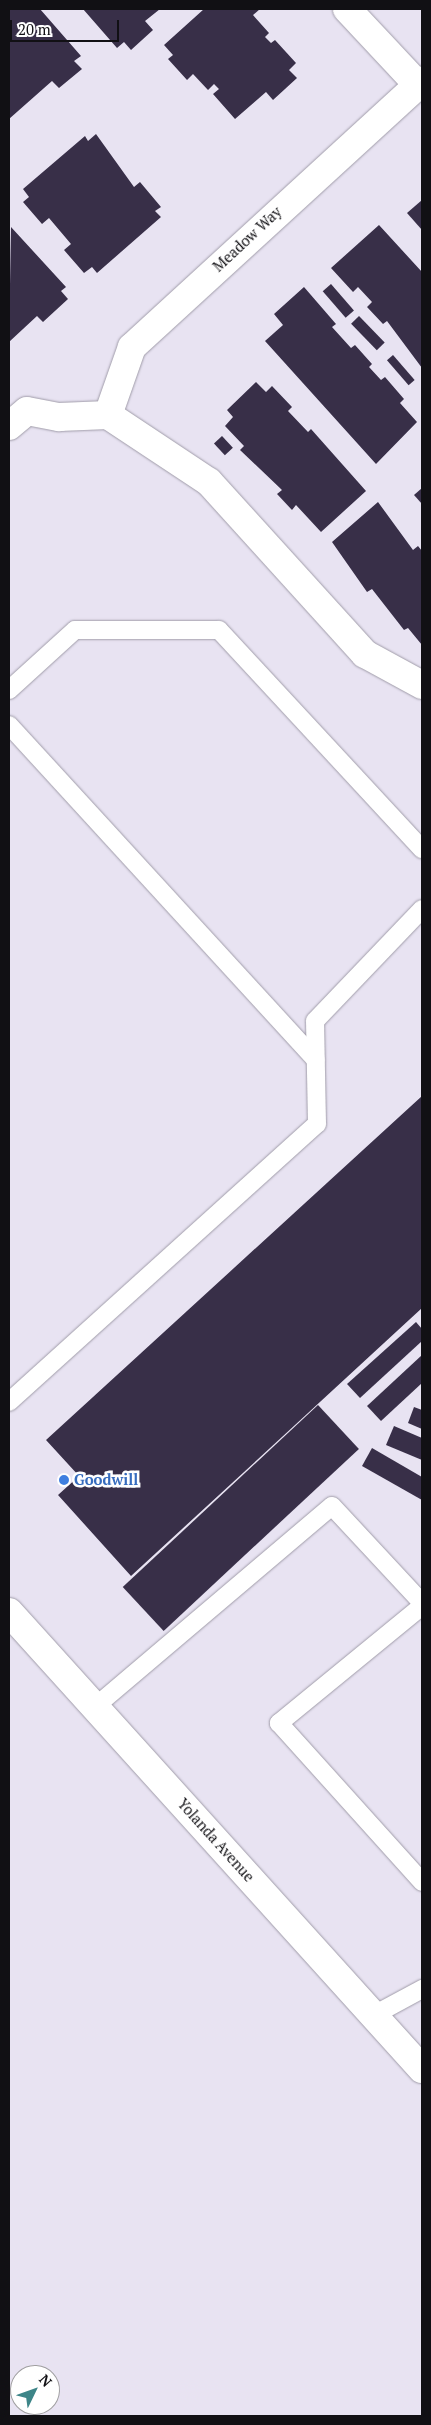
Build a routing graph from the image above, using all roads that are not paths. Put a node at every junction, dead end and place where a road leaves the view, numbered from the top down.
1 (347, 9) edge
2 (420, 83) edge
3 (108, 415) junction
4 (9, 426) edge
5 (422, 685) edge
6 (9, 690) edge
7 (9, 725) edge
8 (422, 849) edge
9 (422, 909) edge
10 (316, 1060) junction
11 (9, 1402) edge
12 (422, 1605) edge
13 (9, 1612) edge
14 (96, 1706) junction
15 (422, 1882) edge
16 (422, 1989) edge
17 (374, 2015) junction
18 (422, 2069) edge

1 - 2 street, Meadow Way
2 - 3 street, Meadow Way
3 - 4 street
3 - 5 street
6 - 8 lane
7 - 10 lane
9 - 10 lane
10 - 11 lane
12 - 14 lane
12 - 15 lane
13 - 14 street, Yolanda Avenue
14 - 17 street, Yolanda Avenue
16 - 17 lane
17 - 18 street, Yolanda Avenue

